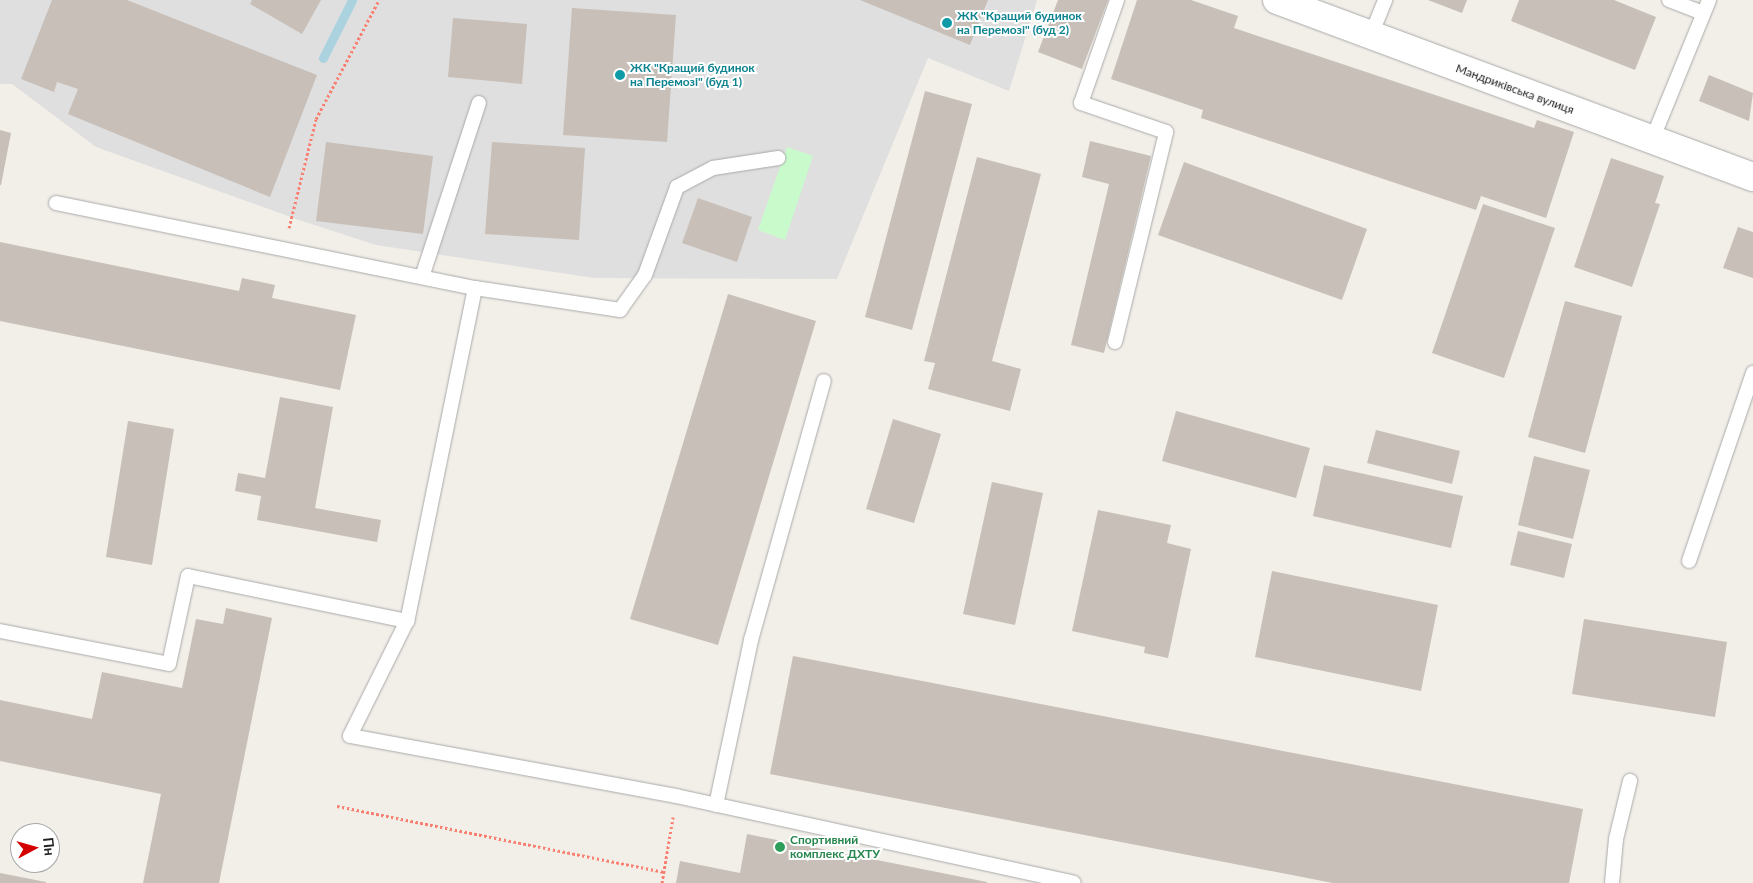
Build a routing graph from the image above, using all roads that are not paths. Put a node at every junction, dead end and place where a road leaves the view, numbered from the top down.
1 (1117, 0) edge
2 (1277, 0) edge
3 (1385, 0) edge
4 (1669, 0) edge
5 (1709, 0) edge
6 (1704, 13) junction
7 (1371, 35) junction
8 (478, 103) dead end
9 (1652, 140) junction
10 (778, 158) dead end
11 (1753, 177) edge
12 (56, 203) dead end
13 (422, 277) junction
14 (475, 288) junction
15 (1115, 342) dead end
16 (1753, 373) edge
17 (824, 381) dead end
18 (1689, 561) dead end
19 (407, 621) junction
20 (0, 631) edge
21 (1630, 781) dead end
22 (716, 805) junction
23 (1074, 883) edge
24 (1612, 883) edge

1 - 15 lane
2 - 7 street, Мандриківська вулиця
3 - 7 lane
4 - 6 lane
5 - 6 lane
6 - 9 lane
7 - 9 street, Мандриківська вулиця
8 - 13 lane
9 - 11 street, Мандриківська вулиця
10 - 14 lane
12 - 13 lane
13 - 14 lane
14 - 19 lane
16 - 18 lane
17 - 22 lane
19 - 20 lane
19 - 22 lane
21 - 24 lane
22 - 23 lane

